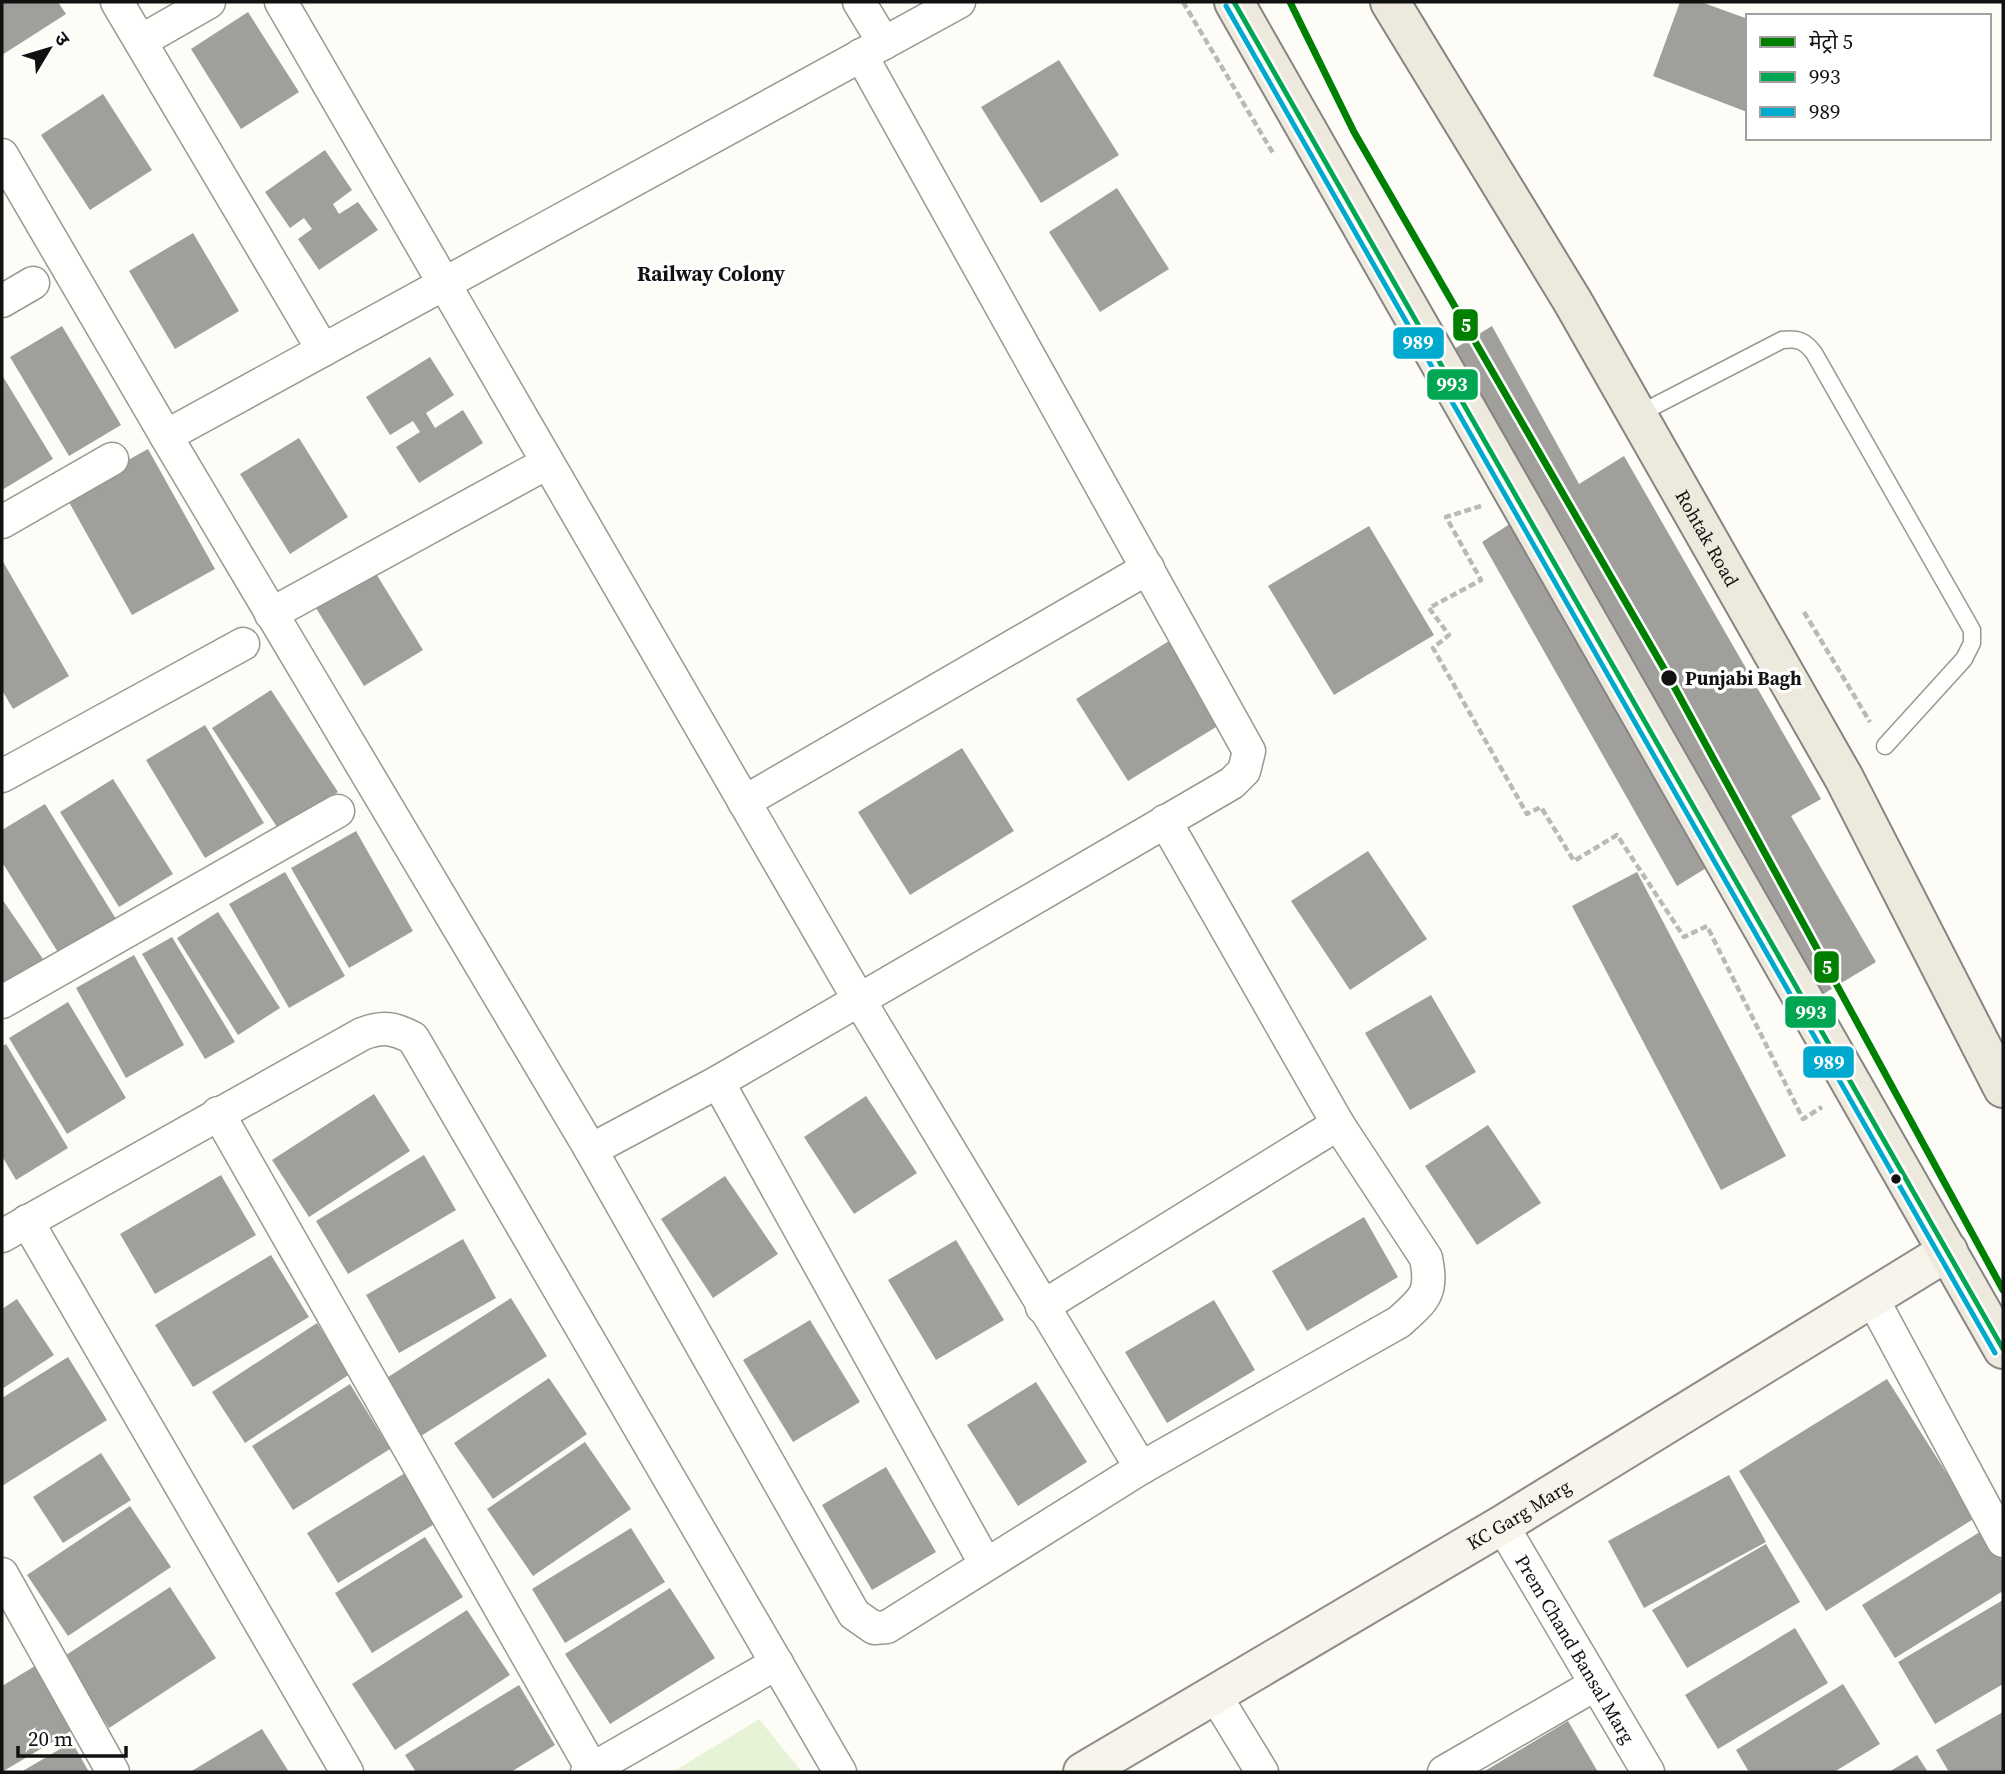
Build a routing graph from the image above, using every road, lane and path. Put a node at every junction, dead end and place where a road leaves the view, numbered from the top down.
1 (117, 2) edge
2 (209, 2) edge
3 (281, 2) edge
4 (859, 2) edge
5 (959, 2) edge
6 (1183, 2) edge
7 (1234, 2) edge
8 (1390, 2) edge
9 (141, 41) junction
10 (873, 49) junction
11 (2, 155) edge
12 (1276, 158) dead end
13 (33, 283) dead end
14 (444, 284) junction
15 (2, 301) edge
16 (323, 350) junction
17 (1637, 415) junction
18 (166, 436) junction
19 (112, 459) dead end
20 (547, 463) junction
21 (1475, 493) dead end
22 (2, 522) edge
23 (1148, 568) junction
24 (1804, 611) dead end
25 (271, 614) junction
26 (243, 644) dead end
27 (1885, 746) joint
28 (2, 776) edge
29 (744, 802) junction
30 (338, 811) dead end
31 (1165, 821) junction
32 (858, 998) junction
33 (2, 1002) edge
34 (718, 1082) junction
35 (2003, 1088) edge
36 (1828, 1102) dead end
37 (218, 1113) junction
38 (1338, 1124) junction
39 (591, 1150) junction
40 (14, 1228) edge
41 (1948, 1251) junction
42 (1872, 1298) junction
43 (1042, 1307) junction
44 (2003, 1349) edge
45 (1141, 1468) junction
46 (1502, 1525) junction
47 (2003, 1541) edge
48 (985, 1563) junction
49 (2, 1574) edge
50 (777, 1662) junction
51 (1596, 1684) junction
52 (1215, 1695) junction
53 (589, 1771) edge
54 (113, 1772) edge
55 (347, 1772) edge
56 (840, 1772) edge
57 (1083, 1772) edge
58 (1262, 1772) edge
59 (1444, 1772) edge
60 (1648, 1772) edge

1 - 9 street
2 - 9 street
3 - 14 street
4 - 10 street
5 - 10 street
6 - 12 path
7 - 41 main road
8 - 17 main road, Rohtak Road
9 - 16 street
10 - 14 street
10 - 23 street
11 - 18 street
13 - 15 street
14 - 16 street
14 - 20 street
16 - 18 street
17 - 27 lane
17 - 35 main road, Rohtak Road
18 - 25 street
19 - 22 street
20 - 25 street
20 - 29 street
21 - 36 path
23 - 29 street
23 - 31 street
24 - 27 path
25 - 39 street
26 - 28 street
29 - 32 street
30 - 33 street
31 - 32 street
31 - 38 street
32 - 34 street
32 - 43 street
34 - 39 street
34 - 48 street
37 - 40 street
37 - 50 street
37 - 53 street
38 - 43 street
38 - 45 street
39 - 48 street
40 - 55 street
41 - 42 street, KC Garg Marg
41 - 44 main road
42 - 46 street, KC Garg Marg
42 - 47 street
43 - 45 street
45 - 48 street
46 - 51 street, Prem Chand Bansal Marg
46 - 52 street, KC Garg Marg
49 - 54 street
50 - 53 street
50 - 56 street
51 - 59 street
51 - 60 street, Prem Chand Bansal Marg
52 - 57 street, KC Garg Marg
52 - 58 street

